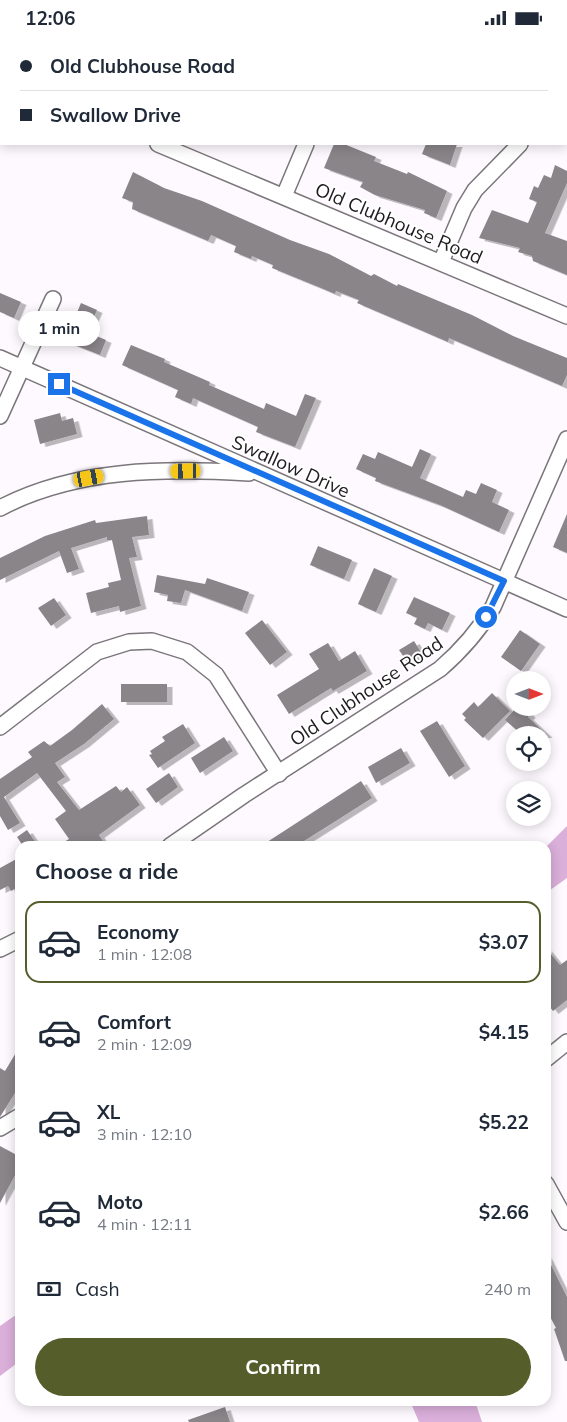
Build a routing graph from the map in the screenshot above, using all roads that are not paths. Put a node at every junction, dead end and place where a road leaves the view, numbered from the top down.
1 (160, 145) edge
2 (306, 145) edge
3 (519, 145) edge
4 (284, 196) junction
5 (441, 262) junction
6 (53, 299) dead end
7 (567, 316) edge
8 (0, 358) edge
9 (22, 368) junction
10 (0, 416) edge
11 (567, 439) edge
12 (258, 473) junction
13 (0, 508) edge
14 (504, 581) junction
15 (567, 609) edge
16 (0, 727) edge
17 (278, 773) junction
18 (177, 841) edge
19 (15, 942) edge
20 (0, 949) edge
21 (567, 1042) edge
22 (551, 1055) edge
23 (15, 1119) edge
24 (0, 1128) edge
25 (551, 1193) edge
26 (567, 1222) edge

1 - 4 street, Old Clubhouse Road
2 - 4 street
3 - 5 street
4 - 5 street, Old Clubhouse Road
5 - 7 street, Old Clubhouse Road
6 - 9 street
8 - 9 street, Swallow Drive
9 - 10 street
9 - 12 street, Swallow Drive
11 - 14 street, Old Clubhouse Road
12 - 13 street
12 - 14 street, Swallow Drive
14 - 15 street, Swallow Drive
14 - 17 street, Old Clubhouse Road
16 - 17 street
17 - 18 street, Old Clubhouse Road
19 - 20 street
21 - 22 street
23 - 24 street
25 - 26 street

